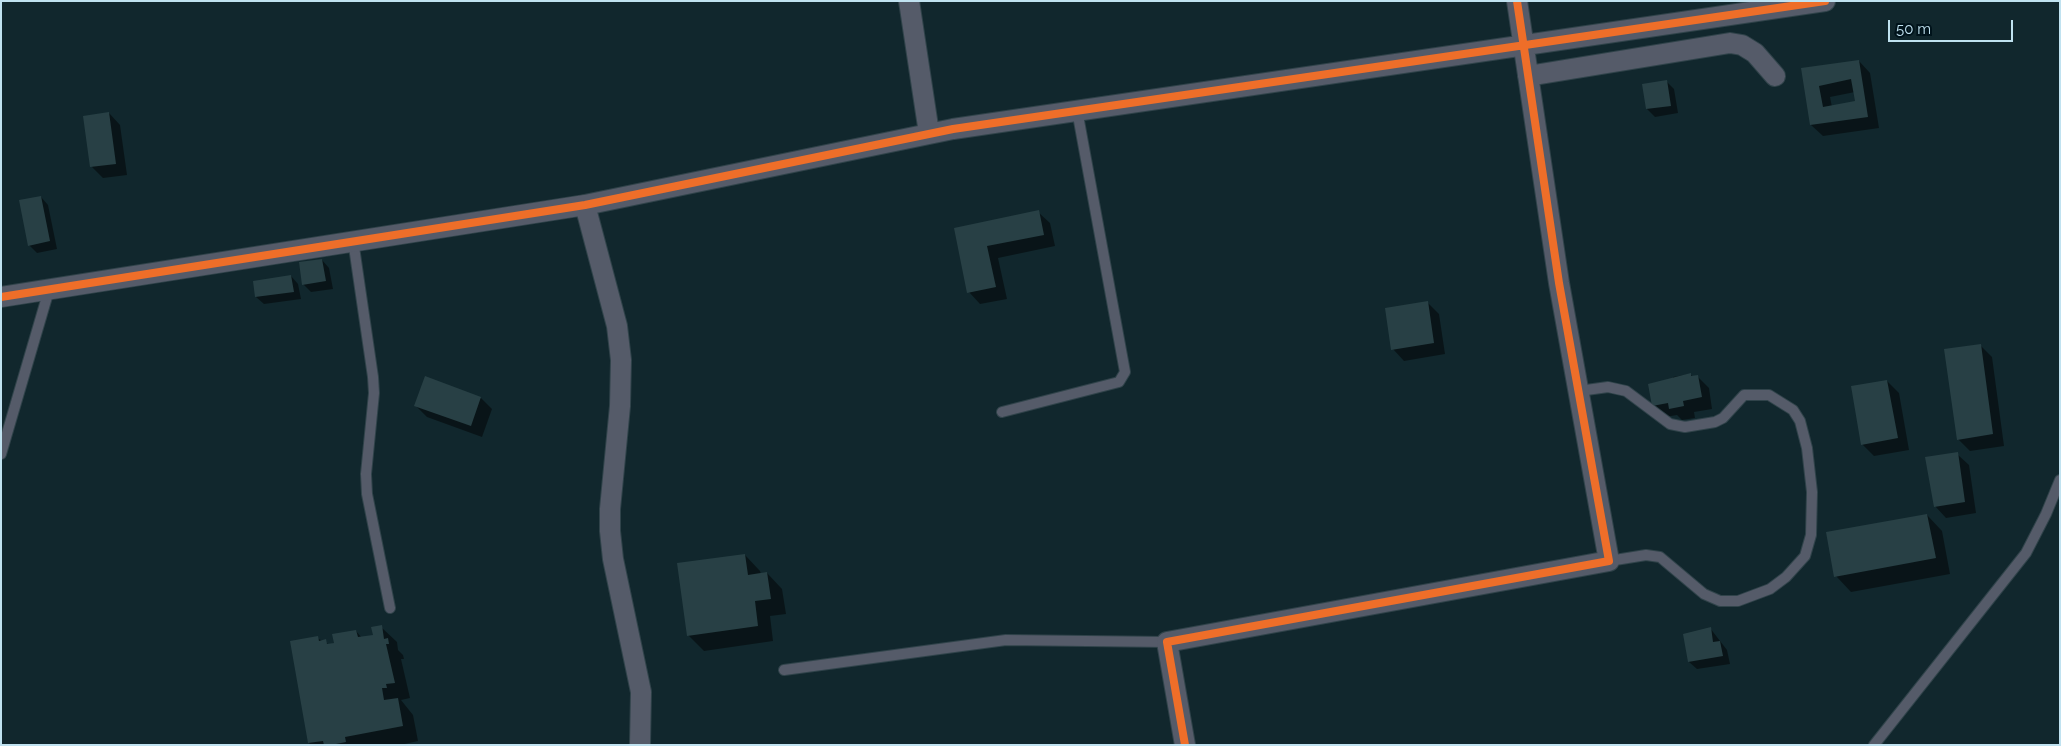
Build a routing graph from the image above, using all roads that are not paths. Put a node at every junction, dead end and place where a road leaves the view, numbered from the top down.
1 (908, 1) edge
2 (1517, 1) edge
3 (1825, 1) edge
4 (1523, 45) junction
5 (1528, 76) junction
6 (1775, 76) dead end
7 (1077, 110) junction
8 (928, 133) junction
9 (585, 205) junction
10 (353, 240) junction
11 (49, 290) junction
12 (1, 296) edge
13 (1578, 391) junction
14 (1002, 412) dead end
15 (1, 454) edge
16 (2060, 480) edge
17 (1609, 561) junction
18 (390, 608) dead end
19 (1167, 642) junction
20 (784, 670) dead end
21 (640, 745) edge
22 (1185, 745) edge
23 (1874, 745) edge

1 - 8 street
2 - 4 street
3 - 4 street
4 - 5 street
4 - 7 street
5 - 6 street
5 - 13 street
7 - 8 street
7 - 14 lane
8 - 9 street
9 - 10 street
9 - 21 street
10 - 11 street
10 - 18 lane
11 - 12 street
11 - 15 lane
13 - 17 street
13 - 17 lane
16 - 23 lane
17 - 19 street
19 - 20 lane
19 - 22 street

